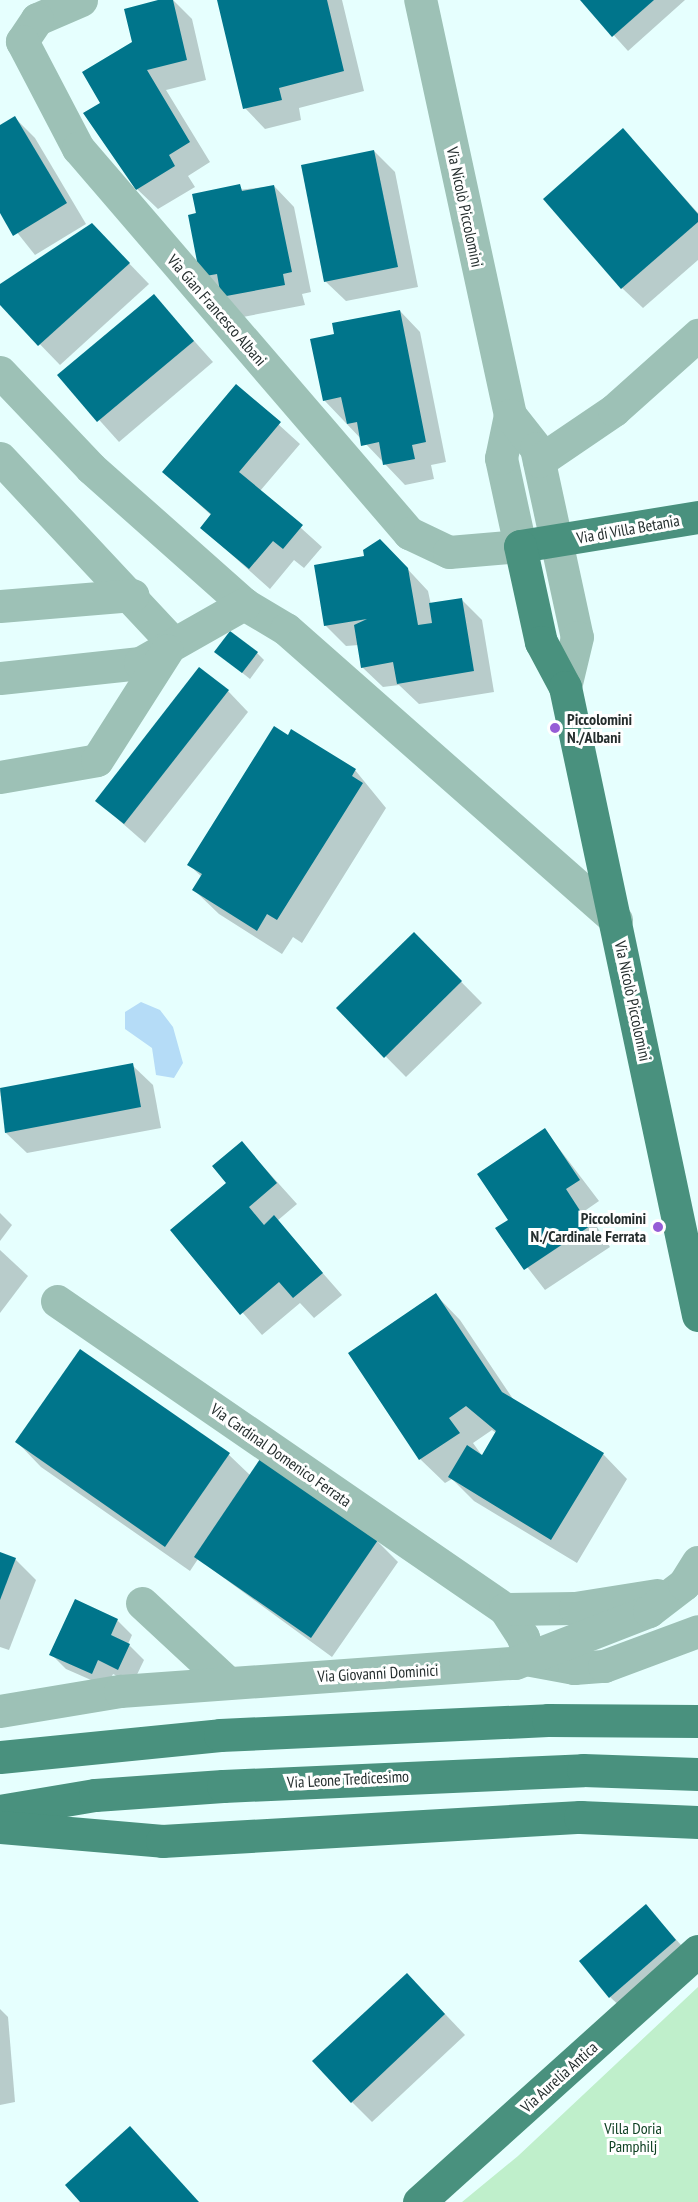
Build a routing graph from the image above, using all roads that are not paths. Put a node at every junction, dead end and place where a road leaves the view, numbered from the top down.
1 (81, 0) edge
2 (420, 0) edge
3 (698, 335) edge
4 (0, 372) edge
5 (510, 415) junction
6 (0, 458) edge
7 (539, 461) junction
8 (698, 517) edge
9 (557, 541) junction
10 (520, 546) junction
11 (133, 595) junction
12 (244, 604) junction
13 (0, 606) edge
14 (172, 642) junction
15 (0, 678) edge
16 (565, 687) junction
17 (0, 777) edge
18 (616, 920) junction
19 (57, 1301) dead end
20 (698, 1315) edge
21 (698, 1562) edge
22 (673, 1593) junction
23 (141, 1604) dead end
24 (505, 1609) junction
25 (698, 1631) edge
26 (530, 1659) junction
27 (226, 1682) junction
28 (0, 1711) edge
29 (698, 1721) edge
30 (0, 1756) edge
31 (696, 1774) edge
32 (0, 1811) edge
33 (698, 1822) edge
34 (0, 1827) edge
35 (698, 1952) edge
36 (419, 2202) edge

1 - 10 street, Via Gian Francesco Albani
2 - 5 street, Via Nicolò Piccolomini
3 - 7 street
4 - 12 street
5 - 7 street, Via Nicolò Piccolomini
5 - 10 street, Via Nicolò Piccolomini
6 - 11 street
7 - 9 street, Via Nicolò Piccolomini
8 - 9 main road, Via di Villa Betania
9 - 10 main road, Via di Villa Betania
9 - 16 street, Via Nicolò Piccolomini
10 - 16 main road, Via Nicolò Piccolomini
11 - 13 street
11 - 14 street
12 - 14 street
12 - 18 street
14 - 15 street
14 - 17 street
16 - 18 main road, Via Nicolò Piccolomini
18 - 20 main road, Via Nicolò Piccolomini
19 - 24 street, Via Cardinal Domenico Ferrata
21 - 22 street
22 - 24 street
22 - 26 street
23 - 27 street
24 - 26 street
25 - 26 street
26 - 27 street, Via Giovanni Dominici
27 - 28 street, Via Giovanni Dominici
29 - 30 main road
31 - 32 main road, Via Leone Tredicesimo
33 - 34 main road
35 - 36 main road, Via Aurelia Antica

